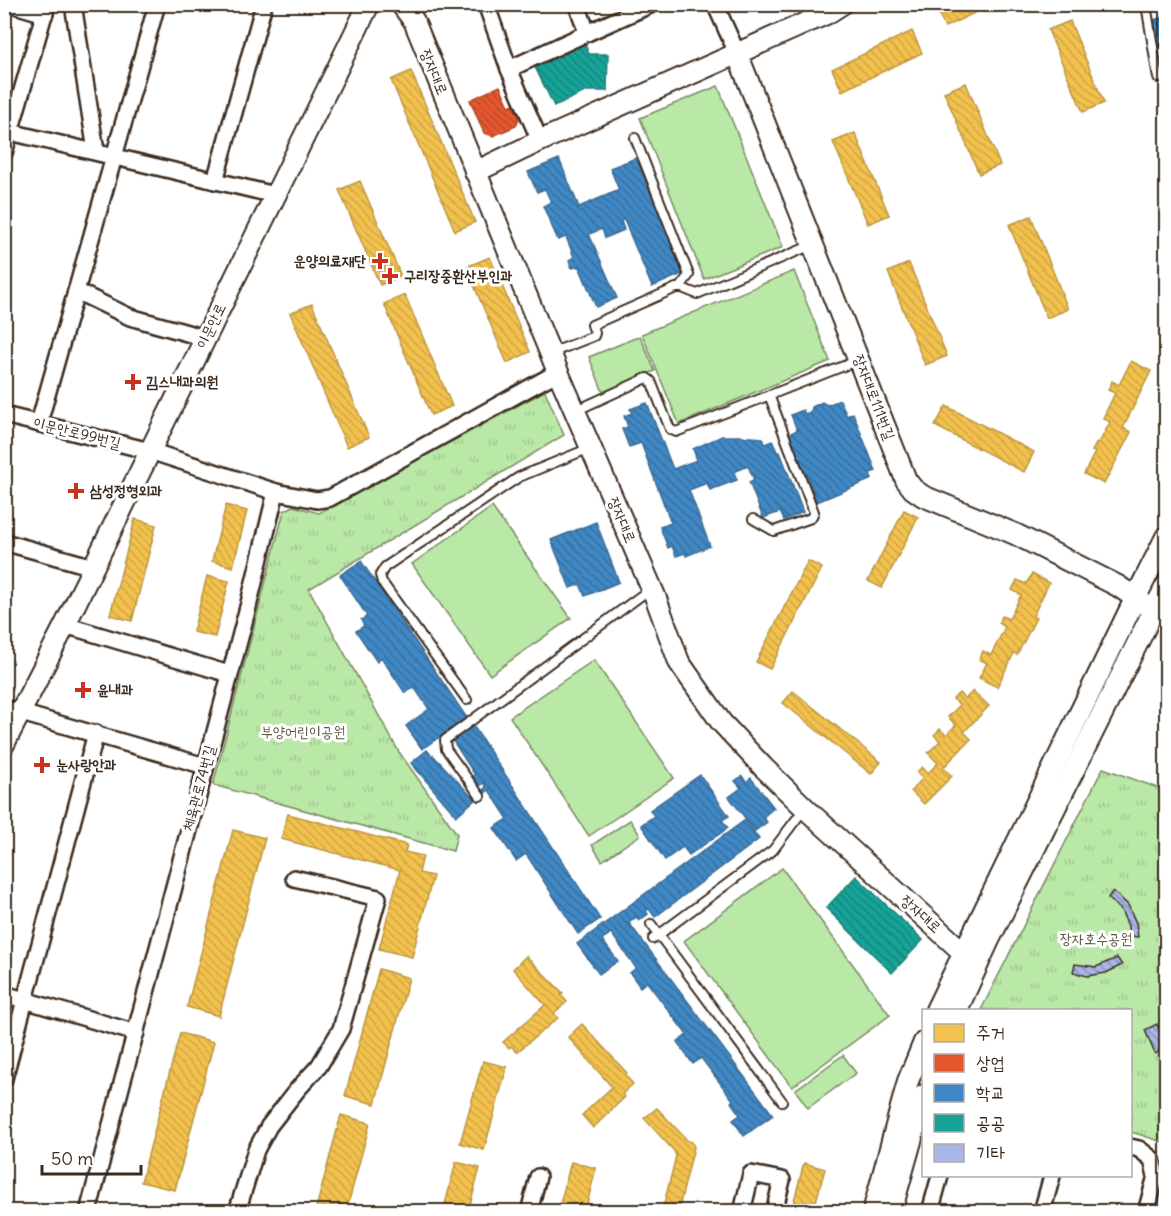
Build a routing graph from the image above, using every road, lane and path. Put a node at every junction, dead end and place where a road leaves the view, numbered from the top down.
1 (11, 4) edge
2 (74, 4) edge
3 (157, 4) edge
4 (264, 4) edge
5 (369, 4) edge
6 (401, 4) edge
7 (486, 4) edge
8 (577, 4) edge
9 (651, 4) edge
10 (715, 4) edge
11 (1146, 4) edge
12 (832, 8) edge
13 (46, 9) edge
14 (587, 33) junction
15 (737, 53) junction
16 (509, 69) junction
17 (1158, 78) dead end
18 (10, 132) junction
19 (635, 138) dead end
20 (540, 141) junction
21 (96, 151) junction
22 (4, 153) edge
23 (114, 155) junction
24 (476, 172) junction
25 (215, 181) junction
26 (275, 195) junction
27 (813, 245) junction
28 (680, 287) junction
29 (76, 291) junction
30 (205, 338) junction
31 (860, 360) junction
32 (554, 363) junction
33 (769, 395) junction
34 (575, 411) junction
35 (4, 415) edge
36 (39, 423) junction
37 (591, 447) junction
38 (150, 452) junction
39 (276, 492) junction
40 (753, 519) dead end
41 (1167, 537) edge
42 (4, 542) edge
43 (93, 567) junction
44 (1167, 586) edge
45 (651, 588) junction
46 (1134, 598) junction
47 (1153, 610) junction
48 (65, 625) junction
49 (229, 674) junction
50 (467, 700) dead end
51 (12, 710) edge
52 (96, 733) junction
53 (4, 744) edge
54 (205, 766) junction
55 (480, 796) dead end
56 (805, 808) junction
57 (294, 878) dead end
58 (651, 924) dead end
59 (656, 937) junction
60 (971, 959) junction
61 (4, 994) edge
62 (25, 1001) junction
63 (937, 1009) edge
64 (958, 1009) edge
65 (136, 1033) junction
66 (922, 1047) edge
67 (4, 1079) edge
68 (783, 1101) dead end
69 (922, 1102) edge
70 (1132, 1147) edge
71 (538, 1177) dead end
72 (940, 1177) edge
73 (1052, 1177) edge
74 (88, 1212) edge
75 (237, 1212) edge
76 (529, 1212) edge
77 (742, 1212) edge
78 (774, 1212) edge
79 (873, 1212) edge
80 (891, 1212) edge
81 (930, 1212) edge
82 (1042, 1212) edge
83 (1146, 1212) edge

1 - 13 street
2 - 21 street
3 - 23 street
4 - 25 street
5 - 26 street, 이문안로
6 - 24 street, 장자대로
7 - 16 street
8 - 14 street
9 - 14 street
10 - 15 street
11 - 17 lane
12 - 15 street
13 - 18 street
14 - 16 street
15 - 20 street
15 - 27 street, 장자대로111번길
16 - 20 street
18 - 21 street
18 - 22 street
19 - 28 lane
20 - 24 street
21 - 23 street
23 - 25 street
23 - 29 street
24 - 32 street, 장자대로
25 - 26 street
26 - 30 street, 이문안로
27 - 28 lane
27 - 31 street, 장자대로111번길
28 - 32 lane
29 - 30 street
29 - 36 street
30 - 38 street, 이문안로
31 - 33 lane
31 - 46 street, 장자대로111번길
32 - 34 street, 장자대로
32 - 39 street
33 - 34 lane
33 - 40 lane
34 - 37 street, 장자대로
35 - 36 street, 이문안로99번길
36 - 38 street, 이문안로99번길
37 - 45 street, 장자대로
37 - 50 lane
38 - 39 street
38 - 43 street, 이문안로
39 - 49 street, 체육관로74번길
41 - 46 street
42 - 43 street
43 - 48 street, 이문안로
44 - 47 street
45 - 55 lane
45 - 56 street, 장자대로
46 - 47 street, 장자대로111번길
46 - 60 street
47 - 60 street
48 - 49 street
48 - 51 street, 이문안로
49 - 54 street, 체육관로74번길
51 - 52 street
51 - 53 street, 이문안로
52 - 54 street
52 - 62 street
54 - 65 street, 체육관로74번길
56 - 59 lane
56 - 60 street, 장자대로
57 - 75 street
58 - 59 lane
59 - 68 lane
60 - 63 street
60 - 64 street
61 - 62 street
62 - 65 street
62 - 67 street
65 - 74 street, 체육관로74번길
66 - 79 street
69 - 80 street
70 - 83 street
71 - 76 street
72 - 81 street
73 - 82 street
77 - 78 street

